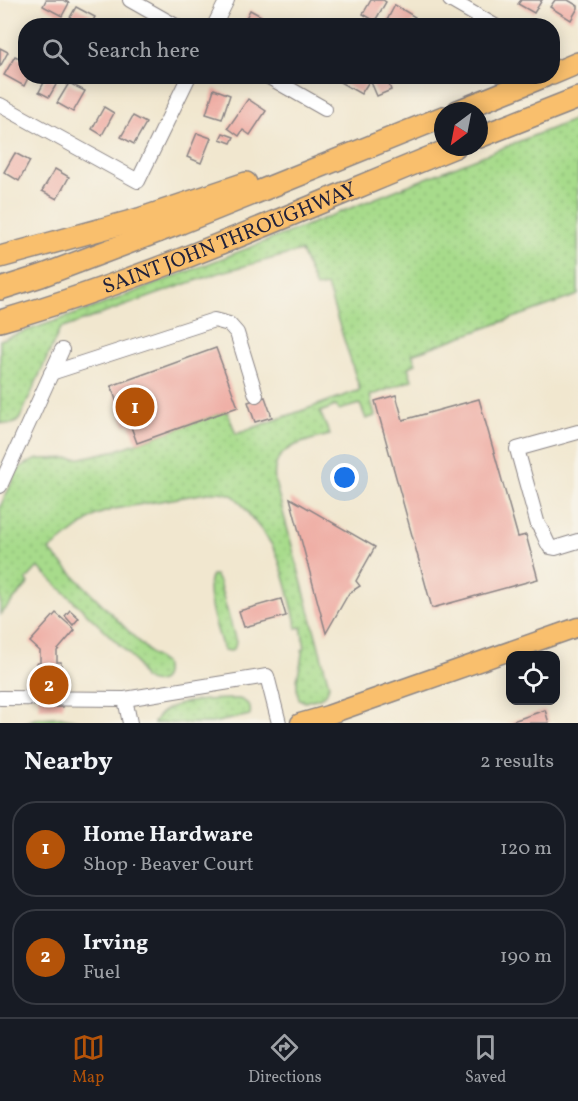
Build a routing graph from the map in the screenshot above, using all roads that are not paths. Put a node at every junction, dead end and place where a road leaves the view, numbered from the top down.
1 (130, 0) edge
2 (227, 0) edge
3 (450, 0) edge
4 (162, 18) edge
5 (218, 18) edge
6 (481, 18) edge
7 (578, 63) edge
8 (560, 71) edge
9 (185, 84) edge
10 (281, 84) edge
11 (525, 84) edge
12 (578, 98) edge
13 (480, 102) edge
14 (0, 105) edge
15 (325, 109) dead end
16 (434, 121) edge
17 (488, 133) edge
18 (379, 142) junction
19 (434, 156) edge
20 (199, 253) junction
21 (0, 257) edge
22 (0, 289) edge
23 (0, 321) edge
24 (0, 336) edge
25 (62, 350) dead end
26 (51, 373) junction
27 (256, 395) dead end
28 (578, 432) edge
29 (0, 486) edge
30 (578, 542) edge
31 (578, 627) edge
32 (0, 698) edge
33 (125, 699) junction
34 (329, 719) edge
35 (130, 723) edge
36 (279, 723) edge
37 (300, 723) edge

1 - 4 street
2 - 5 street
3 - 6 street
7 - 8 highway
9 - 14 street
10 - 15 street
11 - 13 highway
12 - 17 highway
16 - 18 highway, SAINT JOHN THROUGHWAY
18 - 21 highway
18 - 22 highway, SAINT JOHN THROUGHWAY
19 - 20 highway, SAINT JOHN THROUGHWAY
20 - 23 highway, SAINT JOHN THROUGHWAY
20 - 24 highway
25 - 26 street
26 - 27 street
26 - 29 street
28 - 30 street
31 - 34 main road
32 - 33 street
33 - 35 street
33 - 36 street
34 - 37 main road

